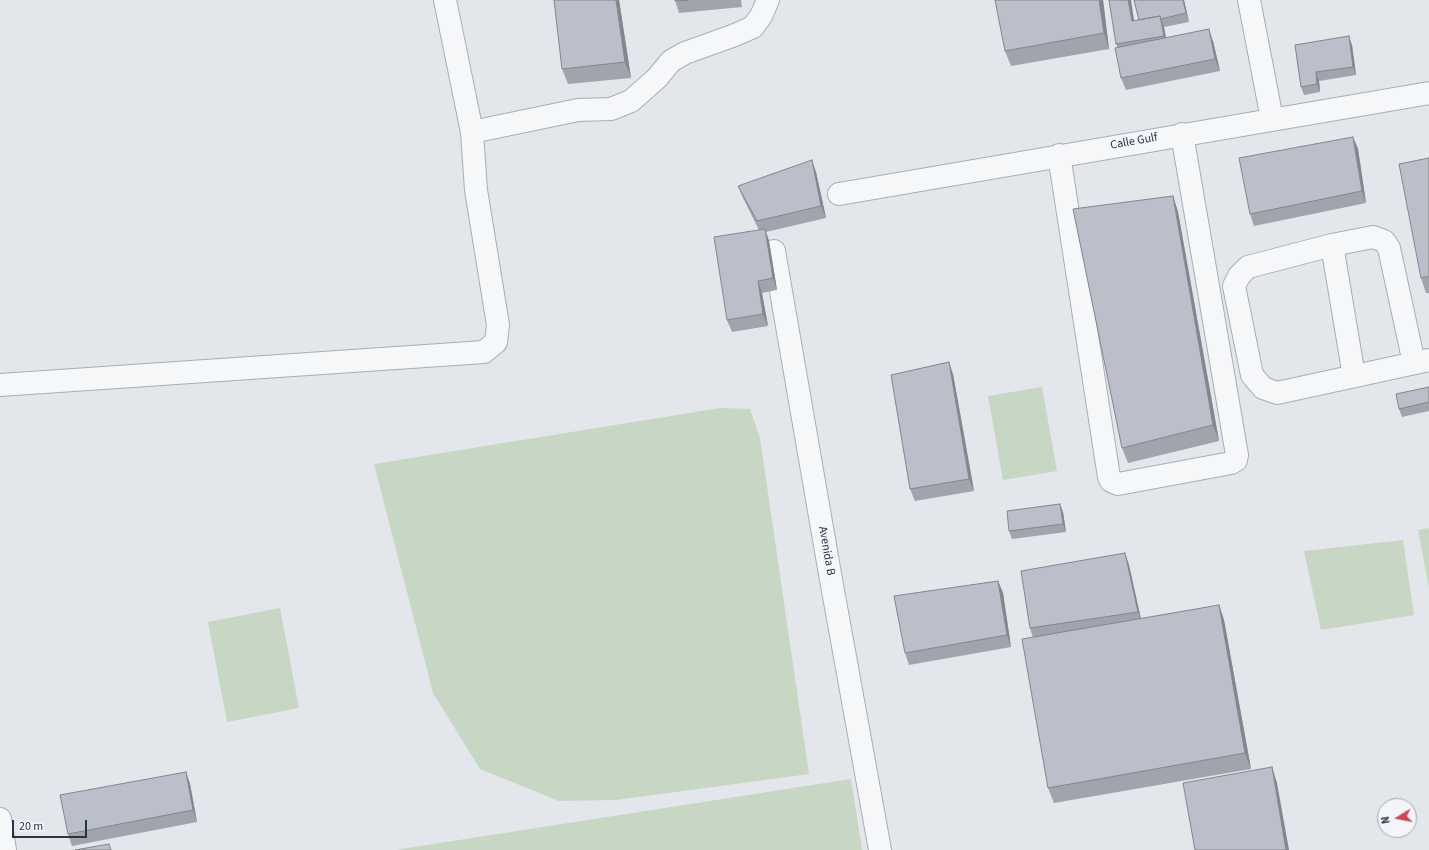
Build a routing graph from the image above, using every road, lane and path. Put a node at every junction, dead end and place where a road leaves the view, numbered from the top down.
1 (445, 0) edge
2 (768, 0) edge
3 (1249, 0) edge
4 (1429, 92) edge
5 (1272, 119) junction
6 (472, 132) junction
7 (1182, 134) junction
8 (1059, 155) junction
9 (839, 194) dead end
10 (1332, 245) junction
11 (774, 251) dead end
12 (1422, 361) edge
13 (1354, 376) junction
14 (0, 385) edge
15 (0, 819) edge
16 (5, 850) edge
17 (880, 850) edge

1 - 6 street
2 - 6 street
3 - 5 street
4 - 5 street, Calle Gulf
5 - 7 street, Calle Gulf
6 - 14 street
7 - 8 street, Calle Gulf
7 - 8 street
8 - 9 street, Calle Gulf
10 - 12 street
10 - 13 street
10 - 13 street
11 - 17 street, Avenida B
12 - 13 street
15 - 16 street

